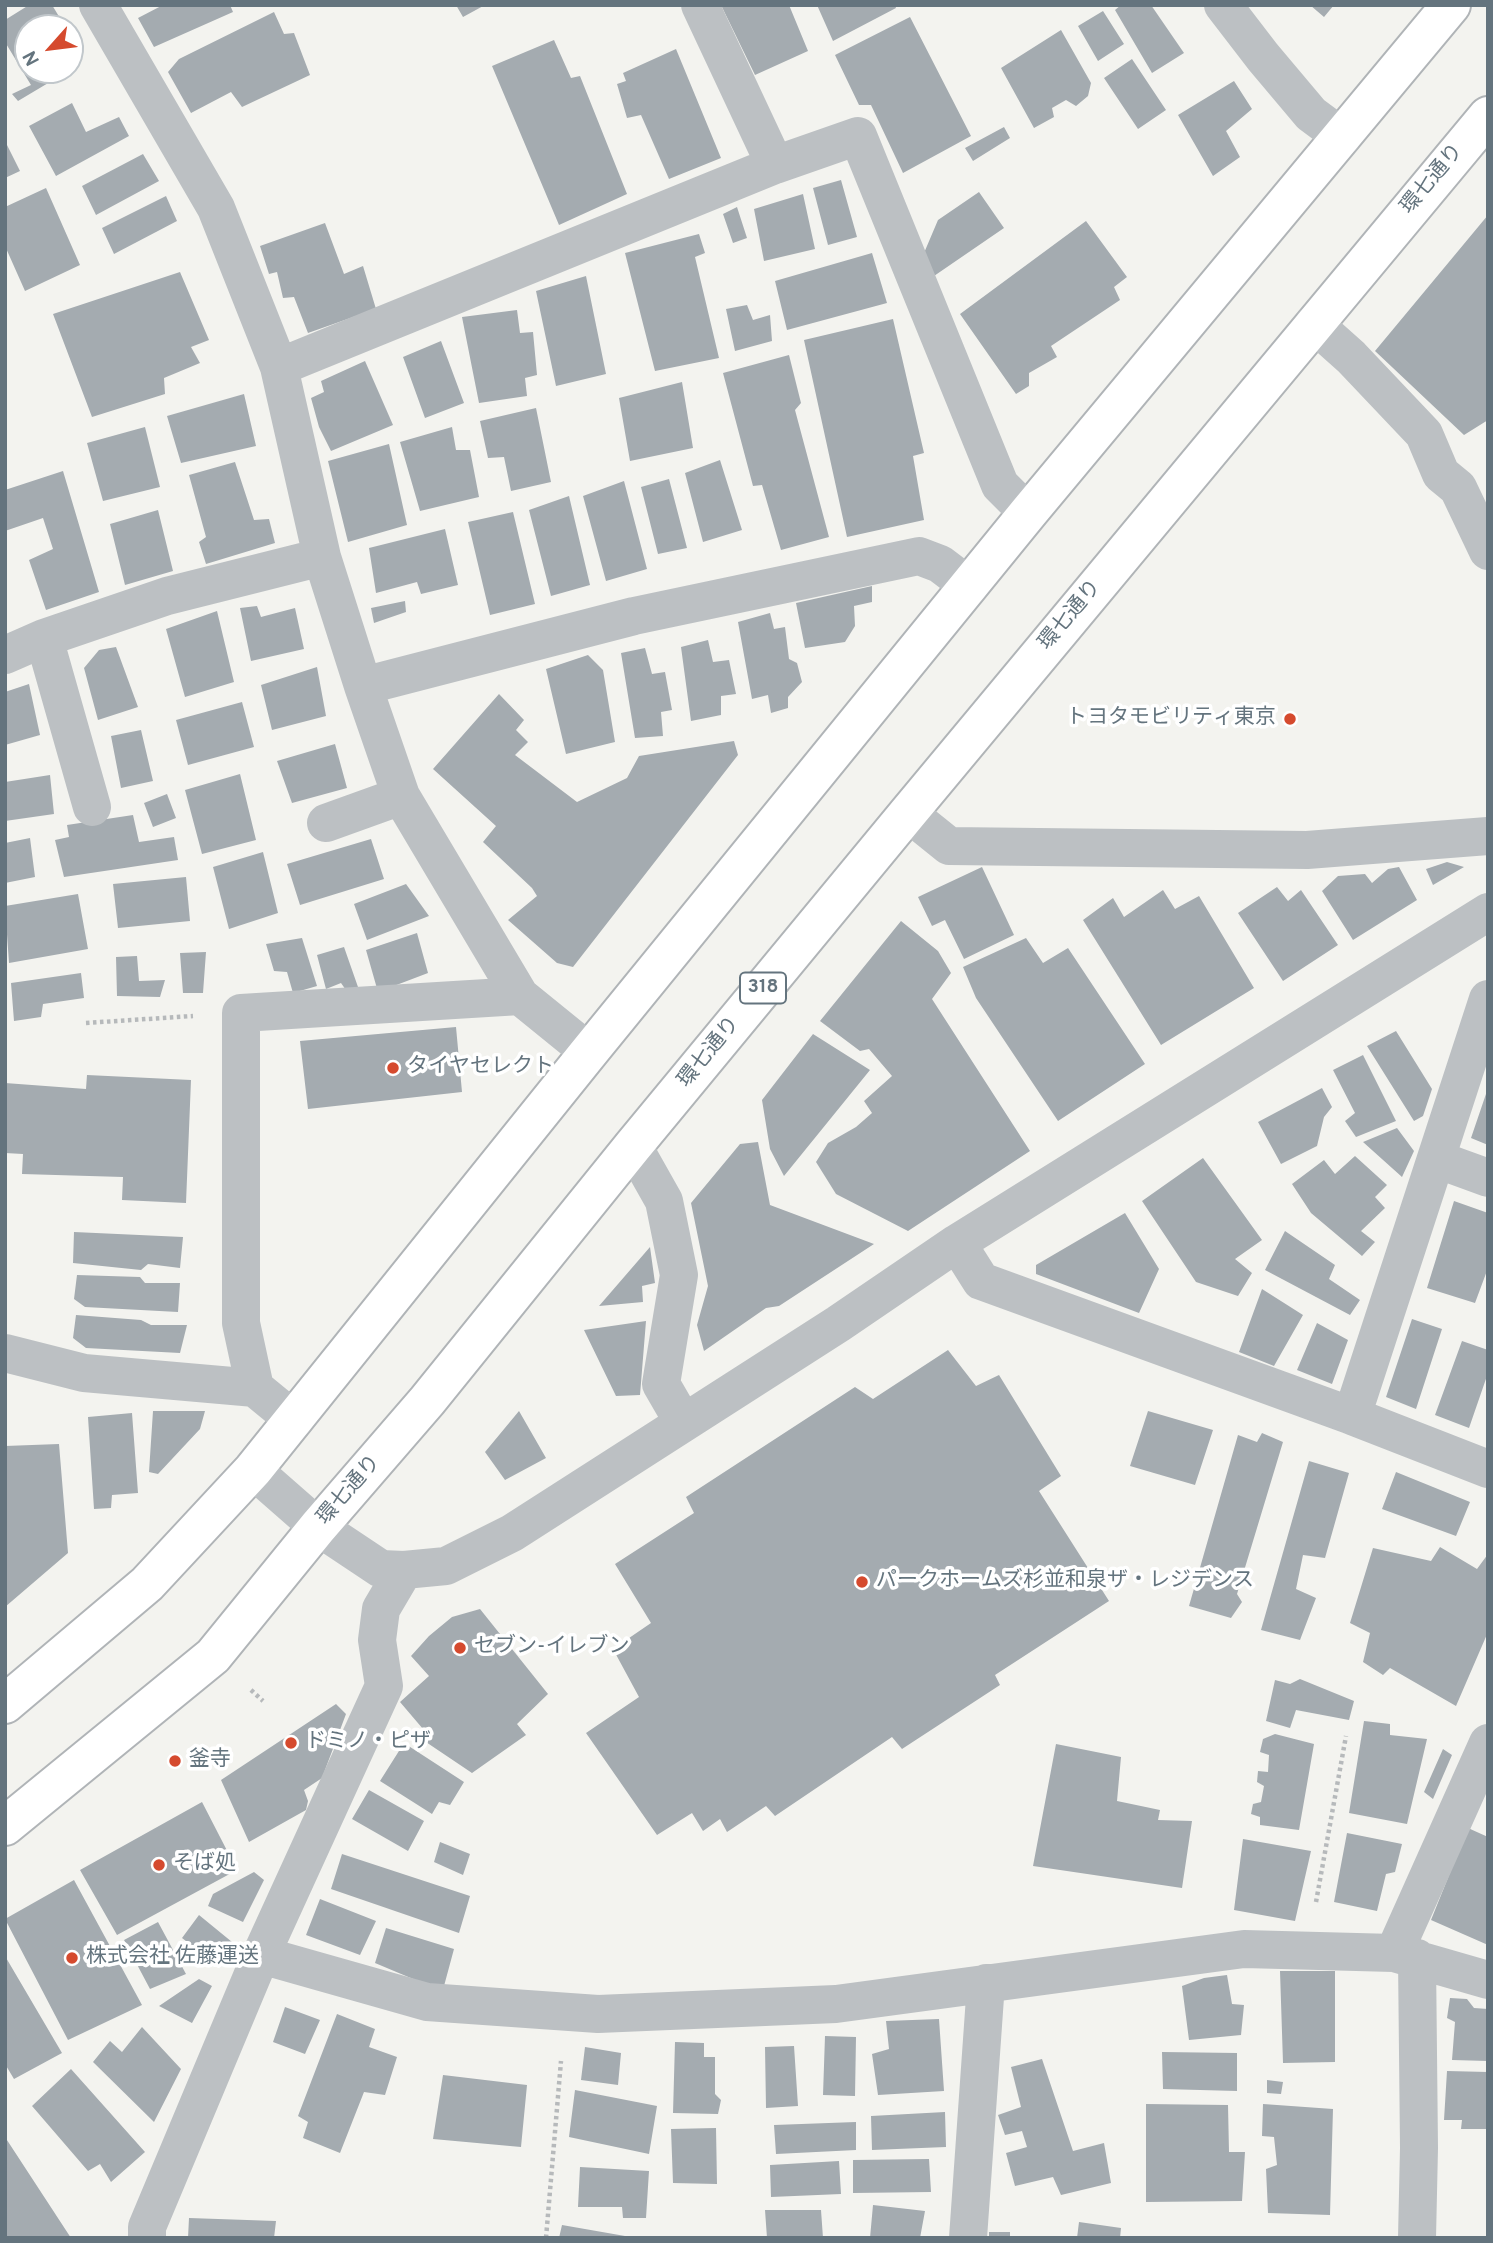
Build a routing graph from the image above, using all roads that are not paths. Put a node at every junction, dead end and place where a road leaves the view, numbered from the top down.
1 (98, 5) edge
2 (700, 5) edge
3 (1223, 5) edge
4 (1451, 5) edge
5 (1488, 116) edge
6 (1342, 137) junction
7 (775, 165) junction
8 (1314, 324) junction
9 (279, 367) junction
10 (1028, 513) junction
11 (1488, 551) edge
12 (322, 557) junction
13 (969, 586) junction
14 (44, 638) junction
15 (5, 655) edge
16 (362, 686) junction
17 (401, 796) junction
18 (92, 807) dead end
19 (908, 813) junction
20 (326, 823) dead end
21 (1488, 836) edge
22 (1485, 922) edge
23 (520, 996) junction
24 (1488, 999) edge
25 (589, 1052) junction
26 (633, 1146) junction
27 (1436, 1159) junction
28 (1488, 1178) edge
29 (957, 1243) junction
30 (5, 1353) edge
31 (255, 1388) junction
32 (1352, 1416) junction
33 (294, 1420) junction
34 (683, 1422) junction
35 (1488, 1469) edge
36 (253, 1470) junction
37 (318, 1527) junction
38 (404, 1570) junction
39 (5, 1704) edge
40 (1488, 1743) edge
41 (5, 1826) edge
42 (261, 1955) junction
43 (1406, 1956) junction
44 (1488, 1980) edge
45 (986, 1983) junction
46 (147, 2238) edge
47 (968, 2238) edge
48 (1417, 2238) edge

1 - 9 street
2 - 7 street
3 - 6 street
4 - 6 main road
5 - 8 main road, 環七通り / 318
6 - 10 main road
7 - 9 street
7 - 10 street
8 - 11 street
8 - 19 main road, 環七通り / 318
9 - 12 street
10 - 13 main road
12 - 14 street
12 - 16 street
13 - 16 street
13 - 25 main road
14 - 15 street
14 - 18 street
16 - 17 street
17 - 20 street
17 - 23 street
19 - 21 street
19 - 26 main road, 環七通り / 318
22 - 29 street
23 - 25 street
23 - 31 street
24 - 27 street
25 - 33 main road
26 - 34 street
26 - 37 main road, 環七通り / 318
27 - 28 street
27 - 32 street
29 - 32 street
29 - 34 street
30 - 31 street
31 - 33 street
32 - 35 street
33 - 36 main road
34 - 38 street
36 - 37 street
36 - 39 main road
37 - 38 street
37 - 41 main road, 環七通り / 318
38 - 42 street
40 - 43 street
42 - 45 street
42 - 46 street
43 - 44 street
43 - 45 street
43 - 48 street
45 - 47 street

